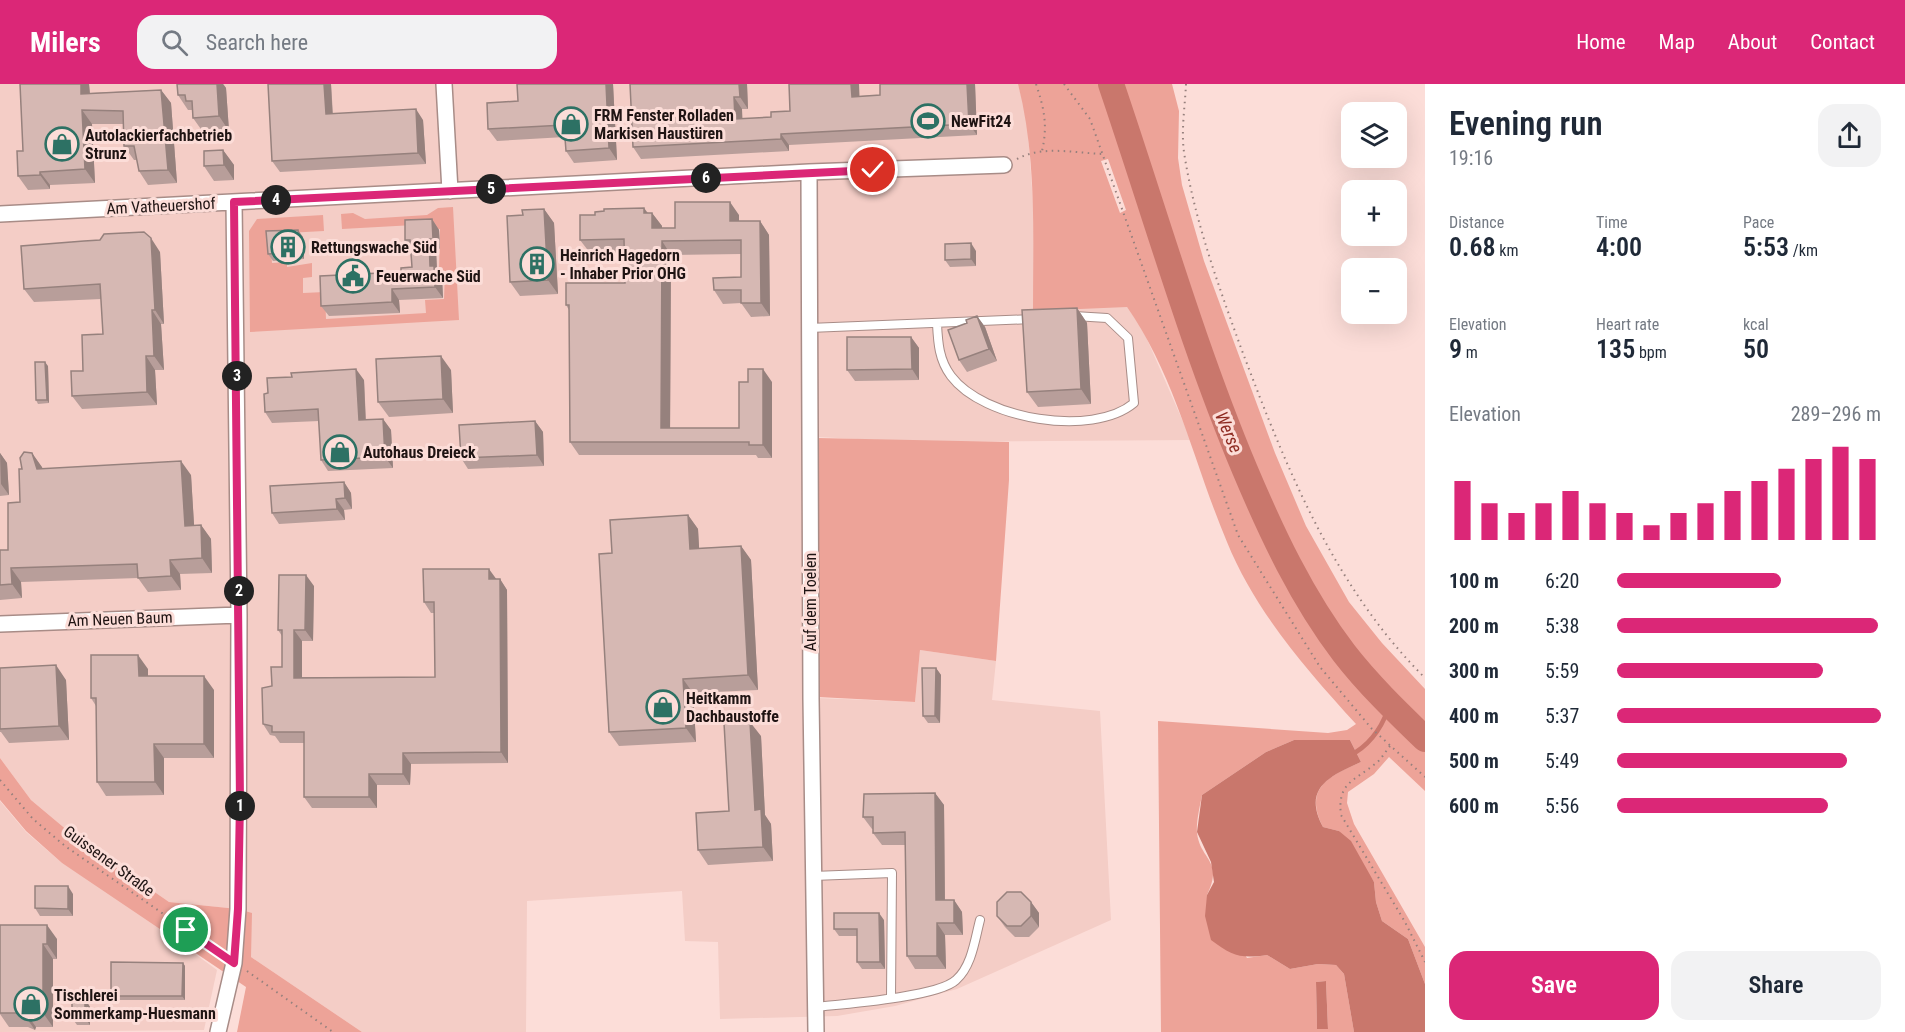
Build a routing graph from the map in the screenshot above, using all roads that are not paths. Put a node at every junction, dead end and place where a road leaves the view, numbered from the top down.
1 (444, 84) edge
2 (1004, 165) road end
3 (809, 172) junction
4 (450, 191) junction
5 (234, 202) junction
6 (0, 214) edge
7 (1060, 317) edge
8 (1039, 318) edge
9 (937, 324) junction
10 (809, 328) junction
11 (239, 615) junction
12 (0, 624) edge
13 (813, 876) junction
14 (980, 920) dead end
15 (891, 997) junction
16 (815, 1007) junction
17 (218, 1032) edge
18 (816, 1032) edge

1 - 4 street
2 - 3 street, Am Vatheuershof
3 - 4 street, Am Vatheuershof
3 - 10 street, Auf dem Toelen
4 - 5 street, Am Vatheuershof
5 - 6 street, Am Vatheuershof
5 - 11 street
7 - 9 lane
8 - 9 lane
9 - 10 lane
10 - 13 street, Auf dem Toelen
11 - 12 street, Am Neuen Baum
11 - 17 street
13 - 15 lane
13 - 16 street, Auf dem Toelen
14 - 15 lane
15 - 16 lane
16 - 18 street, Auf dem Toelen

